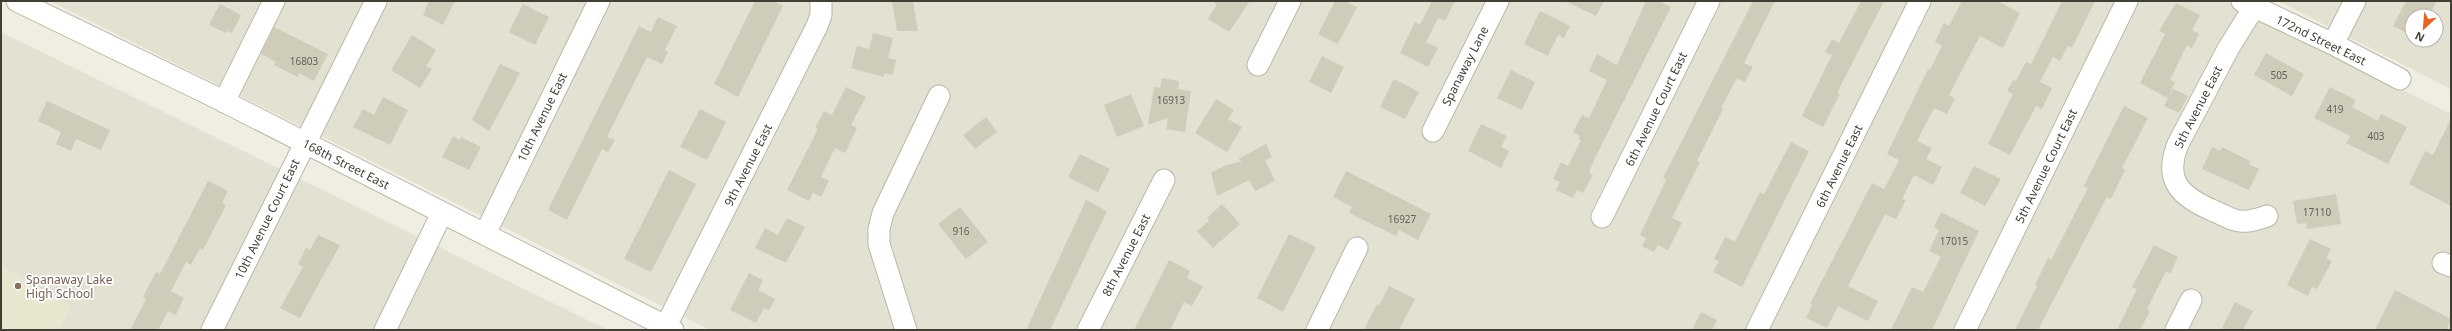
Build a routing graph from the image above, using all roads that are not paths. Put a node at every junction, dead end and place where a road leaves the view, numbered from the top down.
1 (18, 1) edge
2 (263, 1) edge
3 (274, 1) edge
4 (376, 1) edge
5 (599, 1) edge
6 (821, 1) edge
7 (1290, 1) edge
8 (1498, 1) edge
9 (1709, 1) edge
10 (1920, 1) edge
11 (2127, 1) edge
12 (2355, 1) edge
13 (2248, 4) edge
14 (42, 6) edge
15 (2333, 44) junction
16 (1258, 65) dead end
17 (2400, 79) dead end
18 (940, 96) dead end
19 (219, 100) junction
20 (1433, 131) dead end
21 (305, 143) junction
22 (1164, 180) dead end
23 (442, 213) junction
24 (2267, 216) dead end
25 (1602, 217) dead end
26 (485, 234) junction
27 (1357, 248) dead end
28 (2191, 300) dead end
29 (670, 328) edge
30 (1760, 329) edge
31 (212, 330) edge
32 (385, 330) edge
33 (906, 330) edge
34 (1088, 330) edge
35 (1317, 330) edge
36 (1965, 330) edge
37 (2176, 330) edge

1 - 14 street, 168th Street East
2 - 19 street
3 - 19 street
4 - 21 street, 10th Avenue Court East
5 - 26 street, 10th Avenue East
6 - 29 street, 9th Avenue East
7 - 16 street
8 - 20 street, Spanaway Lane
9 - 25 street, 6th Avenue Court East
10 - 30 street, 6th Avenue East
11 - 36 street, 5th Avenue Court East
12 - 15 street
13 - 15 street, 172nd Street East
13 - 24 street, 5th Avenue East
14 - 19 street, 168th Street East
15 - 17 street, 172nd Street East
18 - 33 street
19 - 21 street, 168th Street East
21 - 23 street, 168th Street East
21 - 31 street, 10th Avenue Court East
22 - 34 street, 8th Avenue East
23 - 26 street, 168th Street East
23 - 32 street
26 - 29 street, 168th Street East
27 - 35 street
28 - 37 street

